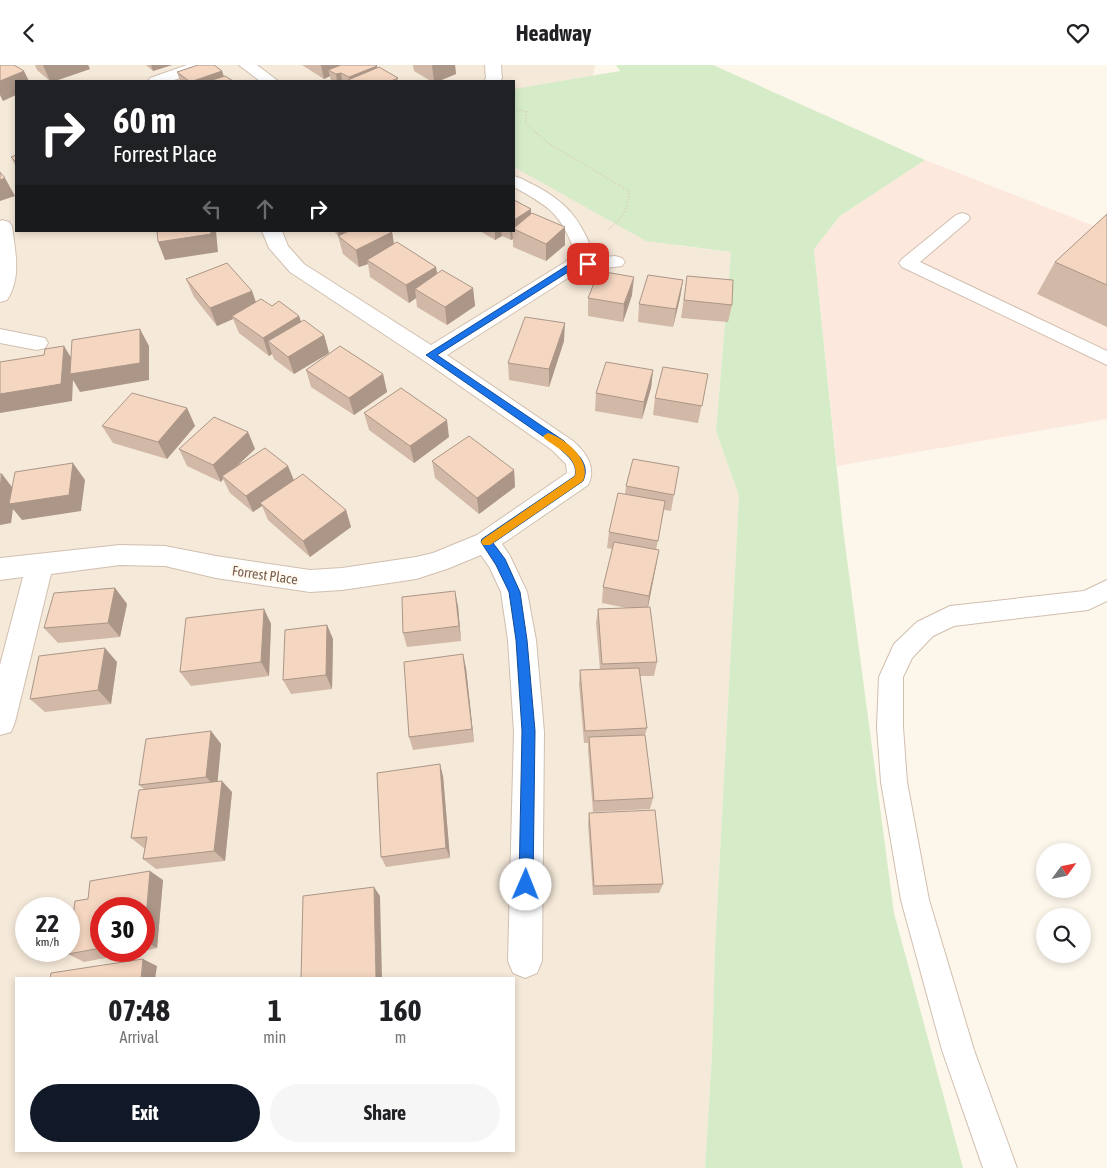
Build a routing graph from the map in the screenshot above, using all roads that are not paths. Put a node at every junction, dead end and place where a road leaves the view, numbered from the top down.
1 (203, 65) edge
2 (246, 65) edge
3 (493, 65) edge
4 (159, 80) edge
5 (268, 80) edge
6 (492, 80) edge
7 (515, 182) edge
8 (962, 218) dead end
9 (6, 225) edge
10 (272, 232) edge
11 (578, 256) junction
12 (615, 262) dead end
13 (0, 295) edge
14 (0, 335) edge
15 (37, 343) dead end
16 (431, 355) junction
17 (1107, 359) edge
18 (486, 542) junction
19 (40, 563) junction
20 (0, 569) edge
21 (1107, 590) edge
22 (0, 722) edge
23 (525, 961) dead end
24 (1000, 1168) edge

1 - 4 street
2 - 5 street
3 - 6 street
7 - 11 lane
8 - 17 lane
9 - 13 street
10 - 16 street, Forrest Place
11 - 12 street
11 - 16 street
14 - 15 street
16 - 18 street, Forrest Place
18 - 19 street, Forrest Place
18 - 23 street
19 - 20 street, Forrest Place
19 - 22 street
21 - 24 lane

